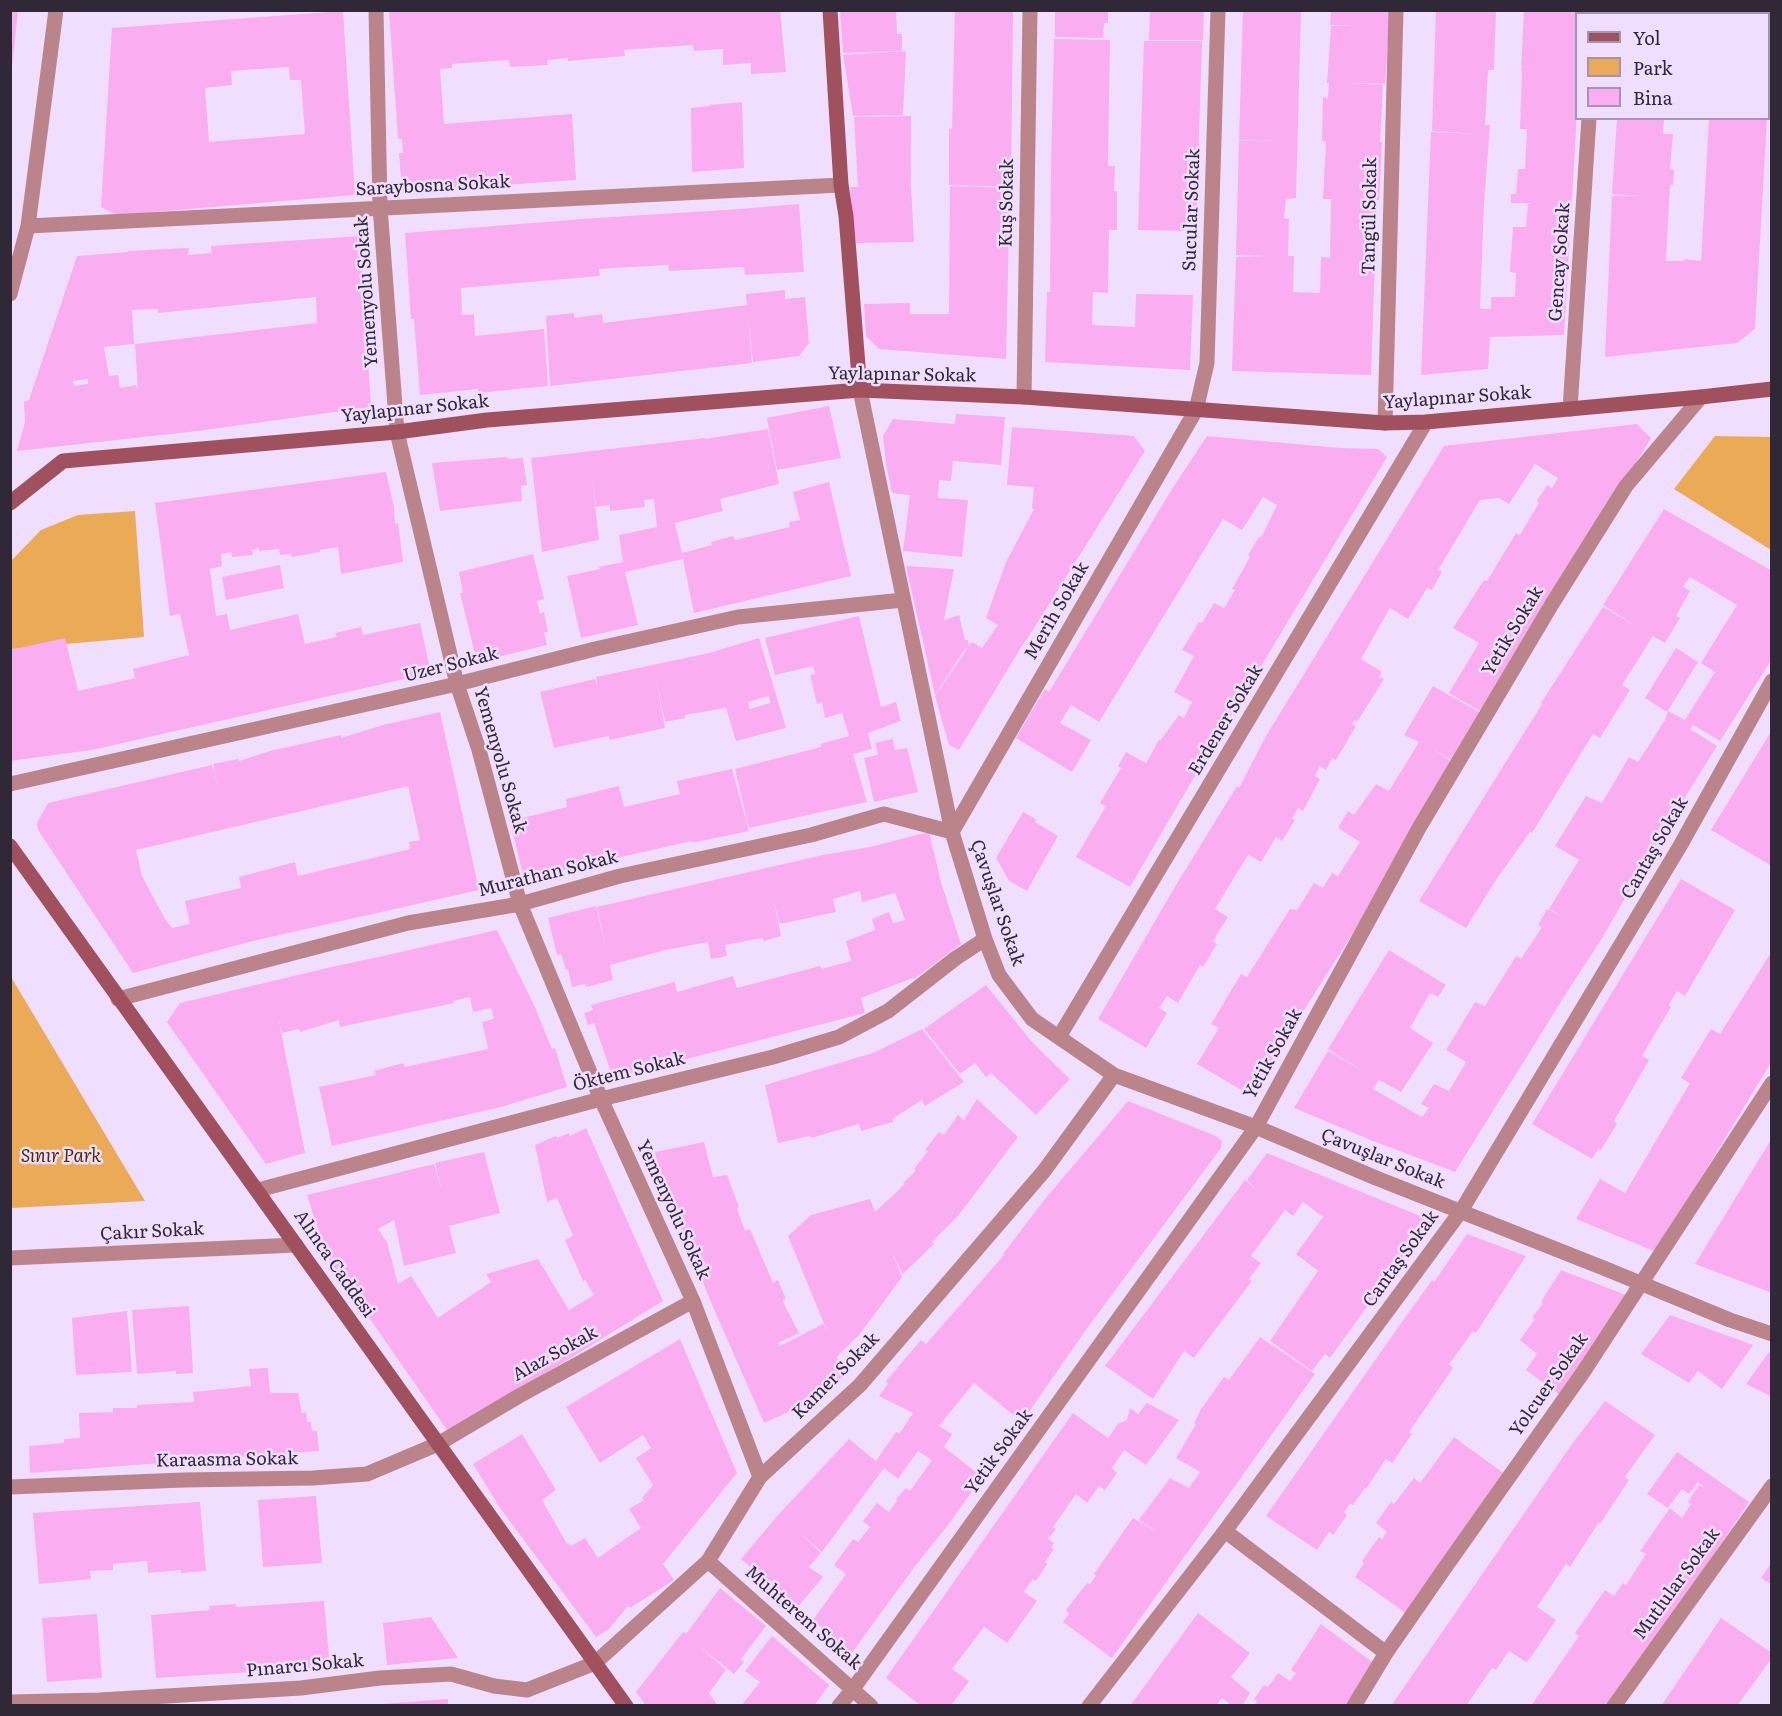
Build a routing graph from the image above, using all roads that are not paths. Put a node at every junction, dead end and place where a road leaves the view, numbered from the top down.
1 (56, 10) edge
2 (376, 10) edge
3 (830, 10) edge
4 (1030, 10) edge
5 (1218, 10) edge
6 (1396, 10) edge
7 (1589, 120) edge
8 (841, 185) junction
9 (380, 207) junction
10 (28, 226) junction
11 (10, 294) edge
12 (1772, 389) edge
13 (860, 390) junction
14 (1024, 397) junction
15 (1701, 397) junction
16 (1570, 409) junction
17 (1196, 410) junction
18 (1426, 422) junction
19 (1385, 423) junction
20 (397, 432) junction
21 (10, 503) edge
22 (903, 600) junction
23 (1772, 681) edge
24 (457, 684) junction
25 (10, 784) edge
26 (952, 832) junction
27 (10, 846) edge
28 (520, 904) junction
29 (985, 939) junction
30 (118, 999) junction
31 (1059, 1037) junction
32 (1114, 1075) junction
33 (1772, 1083) edge
34 (601, 1099) junction
35 (1256, 1127) junction
36 (258, 1190) junction
37 (1461, 1211) junction
38 (296, 1245) junction
39 (10, 1258) edge
40 (1641, 1283) junction
41 (693, 1301) junction
42 (1772, 1334) edge
43 (438, 1444) junction
44 (759, 1477) junction
45 (1772, 1486) edge
46 (10, 1487) edge
47 (1225, 1531) junction
48 (708, 1561) junction
49 (1386, 1653) junction
50 (596, 1663) junction
51 (853, 1689) junction
52 (10, 1702) edge
53 (626, 1706) edge
54 (839, 1706) edge
55 (871, 1706) edge
56 (1089, 1706) edge
57 (1354, 1706) edge
58 (1614, 1706) edge

1 - 10 street
2 - 9 street, Yemenyolu Sokak
3 - 8 street
4 - 14 street, Kuş Sokak
5 - 17 street, Sucular Sokak
6 - 19 street, Tangül Sokak
7 - 16 street, Gencay Sokak
8 - 9 street, Saraybosna Sokak
8 - 13 street
9 - 10 street, Saraybosna Sokak
9 - 20 street, Yemenyolu Sokak
10 - 11 street
12 - 15 street, Yaylapınar Sokak
13 - 14 street, Yaylapınar Sokak
13 - 20 street, Yaylapınar Sokak
13 - 22 street, Çavuşlar Sokak
14 - 17 street, Yaylapınar Sokak
15 - 16 street, Yaylapınar Sokak
15 - 35 street, Yetik Sokak
16 - 18 street, Yaylapınar Sokak
17 - 19 street, Yaylapınar Sokak
17 - 26 street, Merih Sokak
18 - 19 street, Yaylapınar Sokak
18 - 31 street, Erdener Sokak
20 - 21 street, Yaylapınar Sokak
20 - 24 street, Yemenyolu Sokak
22 - 24 street, Uzer Sokak
22 - 26 street, Çavuşlar Sokak
23 - 37 street, Cantaş Sokak
24 - 25 street, Uzer Sokak
24 - 28 street, Yemenyolu Sokak
26 - 28 street, Murathan Sokak
26 - 29 street, Çavuşlar Sokak
27 - 30 street, Alınca Caddesi
28 - 30 street, Murathan Sokak
28 - 34 street, Yemenyolu Sokak
29 - 31 street, Çavuşlar Sokak
29 - 34 street, Öktem Sokak
30 - 36 street, Alınca Caddesi
31 - 32 street, Çavuşlar Sokak
32 - 35 street, Çavuşlar Sokak
32 - 44 street, Kamer Sokak
33 - 40 street, Yolcuer Sokak
34 - 36 street, Öktem Sokak
34 - 41 street, Yemenyolu Sokak
35 - 37 street, Çavuşlar Sokak
35 - 51 street, Yetik Sokak
36 - 38 street, Alınca Caddesi
37 - 40 street, Çavuşlar Sokak
37 - 47 street, Cantaş Sokak
38 - 39 street, Çakır Sokak
38 - 43 street, Alınca Caddesi
40 - 42 street, Çavuşlar Sokak
40 - 49 street, Yolcuer Sokak
41 - 43 street, Alaz Sokak
41 - 44 street, Yemenyolu Sokak
43 - 46 street, Karaasma Sokak
43 - 50 street, Alınca Caddesi
44 - 48 street, Kamer Sokak
45 - 58 street, Mutlular Sokak
47 - 49 street
47 - 56 street, Cantaş Sokak
48 - 50 street, Kamer Sokak
48 - 51 street, Muhterem Sokak
49 - 57 street, Yolcuer Sokak
50 - 52 street, Pınarcı Sokak
50 - 53 street, Alınca Caddesi
51 - 54 street, Yetik Sokak
51 - 55 street, Muhterem Sokak

